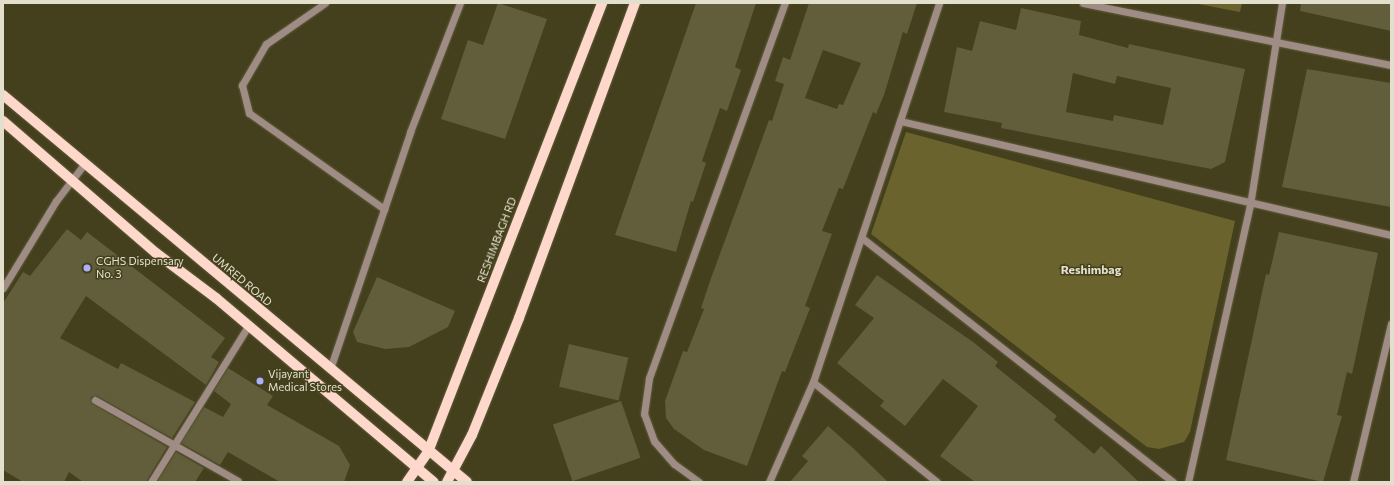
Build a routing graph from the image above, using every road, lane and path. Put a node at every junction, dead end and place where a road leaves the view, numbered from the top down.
1 (325, 3) edge
2 (460, 3) edge
3 (602, 3) edge
4 (635, 3) edge
5 (785, 3) edge
6 (939, 3) edge
7 (1083, 3) edge
8 (1282, 3) edge
9 (1276, 41) junction
10 (1391, 65) edge
11 (3, 95) edge
12 (3, 121) edge
13 (900, 121) junction
14 (85, 163) junction
15 (72, 178) junction
16 (1250, 205) junction
17 (384, 210) junction
18 (1391, 235) edge
19 (862, 238) junction
20 (6, 277) edge
21 (3, 288) edge
22 (1391, 324) edge
23 (248, 326) junction
24 (330, 369) junction
25 (813, 382) junction
26 (321, 386) junction
27 (95, 400) dead end
28 (174, 444) junction
29 (428, 452) junction
30 (416, 467) junction
31 (454, 471) junction
32 (151, 482) edge
33 (239, 482) edge
34 (407, 482) edge
35 (434, 482) edge
36 (447, 482) edge
37 (466, 482) edge
38 (698, 482) edge
39 (769, 482) edge
40 (937, 482) edge
41 (1173, 482) edge
42 (1188, 482) edge
43 (1353, 482) edge

1 - 17 street
2 - 17 street
3 - 29 main road, RESHIMBAGH RD
4 - 31 main road
5 - 38 street
6 - 13 street
7 - 9 street
8 - 9 street
9 - 10 street
9 - 16 street
11 - 14 main road, UMRED ROAD
12 - 15 main road
13 - 16 street
13 - 19 street
14 - 15 street
14 - 24 main road, UMRED ROAD
15 - 20 street
15 - 23 main road
16 - 18 street
16 - 42 street
17 - 24 street
19 - 25 street
19 - 41 street
20 - 21 street
22 - 43 street
23 - 26 main road
23 - 28 street
24 - 26 main road
24 - 29 main road, UMRED ROAD
25 - 39 street
25 - 40 street
26 - 30 main road
27 - 28 street
28 - 32 street
28 - 33 street
29 - 30 main road, RESHIMBAGH RD
29 - 31 main road, UMRED ROAD
30 - 34 main road, RESHIMBAGH RD
30 - 35 main road
31 - 36 main road
31 - 37 main road, UMRED ROAD

